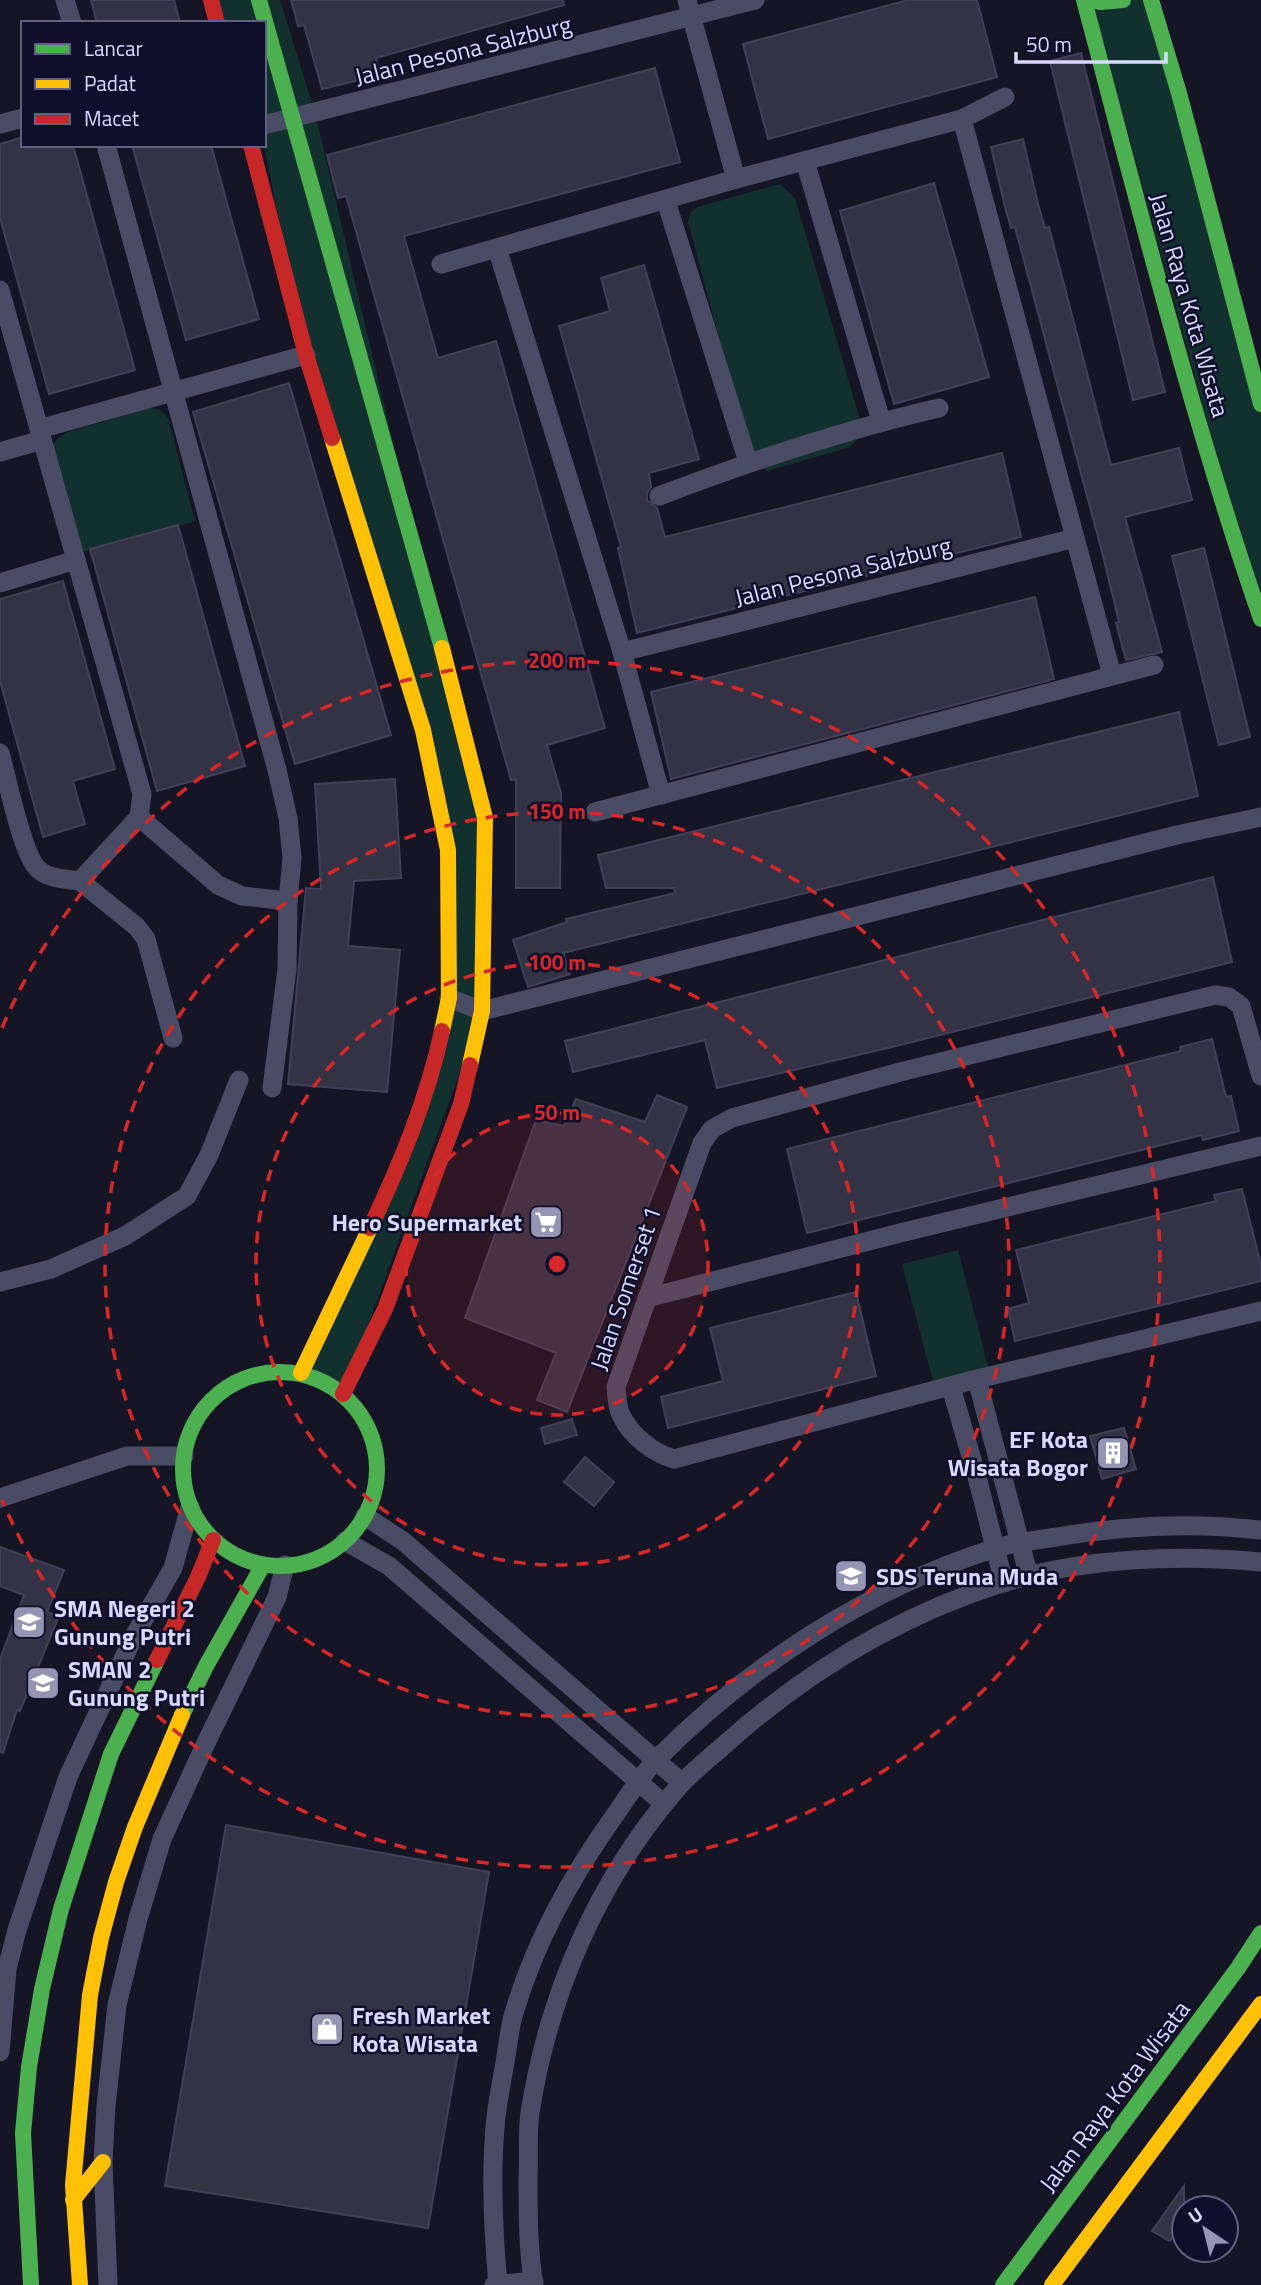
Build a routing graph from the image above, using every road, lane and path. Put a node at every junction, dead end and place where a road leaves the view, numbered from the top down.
1 (65, 0) edge
2 (211, 0) edge
3 (259, 0) edge
4 (755, 0) edge
5 (1084, 0) edge
6 (1091, 0) edge
7 (1123, 0) edge
8 (1151, 0) edge
9 (689, 9) edge
10 (71, 21) edge
11 (216, 21) edge
12 (265, 21) edge
13 (266, 24) edge
14 (1005, 97) dead end
15 (21, 119) edge
16 (294, 119) junction
17 (962, 119) junction
18 (0, 124) edge
19 (266, 125) edge
20 (107, 147) edge
21 (252, 147) edge
22 (804, 161) junction
23 (736, 179) junction
24 (666, 201) junction
25 (497, 248) junction
26 (441, 264) dead end
27 (0, 290) edge
28 (4, 319) edge
29 (306, 355) junction
30 (174, 390) junction
31 (1261, 404) edge
32 (939, 408) dead end
33 (881, 421) junction
34 (41, 434) junction
35 (0, 452) edge
36 (748, 462) junction
37 (659, 496) dead end
38 (1075, 538) junction
39 (76, 561) junction
40 (0, 583) edge
41 (1261, 619) edge
42 (622, 652) junction
43 (1154, 665) dead end
44 (1112, 676) junction
45 (0, 753) edge
46 (661, 795) junction
47 (595, 812) dead end
48 (139, 817) junction
49 (1261, 817) edge
50 (80, 881) junction
51 (288, 901) junction
52 (449, 998) junction
53 (482, 1011) junction
54 (173, 1038) dead end
55 (1261, 1076) edge
56 (239, 1080) dead end
57 (272, 1088) dead end
58 (1261, 1146) edge
59 (0, 1282) edge
60 (647, 1298) junction
61 (1261, 1311) edge
62 (301, 1373) junction
63 (977, 1379) junction
64 (951, 1387) junction
65 (343, 1394) junction
66 (184, 1456) junction
67 (0, 1498) edge
68 (190, 1507) junction
69 (365, 1516) junction
70 (1261, 1530) edge
71 (214, 1540) junction
72 (345, 1541) junction
73 (1021, 1543) junction
74 (997, 1548) junction
75 (1261, 1562) edge
76 (285, 1565) junction
77 (263, 1566) junction
78 (1029, 1577) junction
79 (1004, 1583) junction
80 (656, 1761) junction
81 (638, 1782) junction
82 (682, 1783) junction
83 (664, 1804) junction
84 (1261, 1933) edge
85 (1261, 2004) edge
86 (0, 2052) edge
87 (1139, 2133) junction
88 (103, 2162) junction
89 (73, 2200) junction
90 (534, 2283) edge
91 (31, 2285) edge
92 (80, 2285) edge
93 (108, 2285) edge
94 (497, 2285) edge
95 (1003, 2285) edge
96 (1052, 2285) edge

1 - 10 street
2 - 11 street
3 - 12 street
4 - 9 street, Jalan Pesona Salzburg
5 - 41 street, Jalan Raya Kota Wisata
6 - 7 street
8 - 31 street, Jalan Raya Kota Wisata
9 - 16 street, Jalan Pesona Salzburg
9 - 23 street
13 - 16 street
14 - 17 street
15 - 18 street
16 - 19 street, Jalan Pesona Salzburg
16 - 53 street
17 - 22 street
17 - 38 street
20 - 30 street
21 - 29 street
22 - 23 street
22 - 33 street
23 - 24 street
24 - 25 street
24 - 36 street
25 - 26 street
25 - 42 street
27 - 28 street
28 - 34 street
29 - 30 street
29 - 52 street
30 - 34 street
30 - 51 street
32 - 33 street
33 - 36 street
34 - 35 street
34 - 39 street
36 - 37 street
38 - 42 street, Jalan Pesona Salzburg
38 - 44 street
39 - 40 street
39 - 48 street
42 - 46 street
43 - 44 street
44 - 46 street
45 - 50 street
46 - 47 street
48 - 50 street
48 - 51 street
49 - 53 street
50 - 54 street
51 - 57 street
52 - 53 street
52 - 62 street
53 - 65 street
55 - 60 street, Jalan Somerset 1
56 - 59 street
58 - 60 street
60 - 64 street, Jalan Somerset 1
61 - 63 street, Jalan Somerset 1
62 - 65 street
62 - 66 street
63 - 64 street, Jalan Somerset 1
63 - 73 street
64 - 74 street
65 - 69 street
66 - 67 street
66 - 68 street
68 - 71 street
68 - 86 street
69 - 72 street
69 - 80 street
70 - 73 street
71 - 77 street
71 - 91 street
72 - 76 street
72 - 81 street
73 - 74 street
73 - 78 street
74 - 79 street
74 - 80 street
75 - 78 street
76 - 77 street
76 - 88 street
77 - 89 street
78 - 79 street
79 - 82 street
80 - 81 street
80 - 82 street
81 - 83 street
81 - 94 street
82 - 83 street
83 - 90 street
84 - 87 street, Jalan Raya Kota Wisata
85 - 87 street, Jalan Raya Kota Wisata
87 - 95 street, Jalan Raya Kota Wisata
87 - 96 street, Jalan Raya Kota Wisata
88 - 89 street
88 - 93 street
89 - 92 street
90 - 94 street

